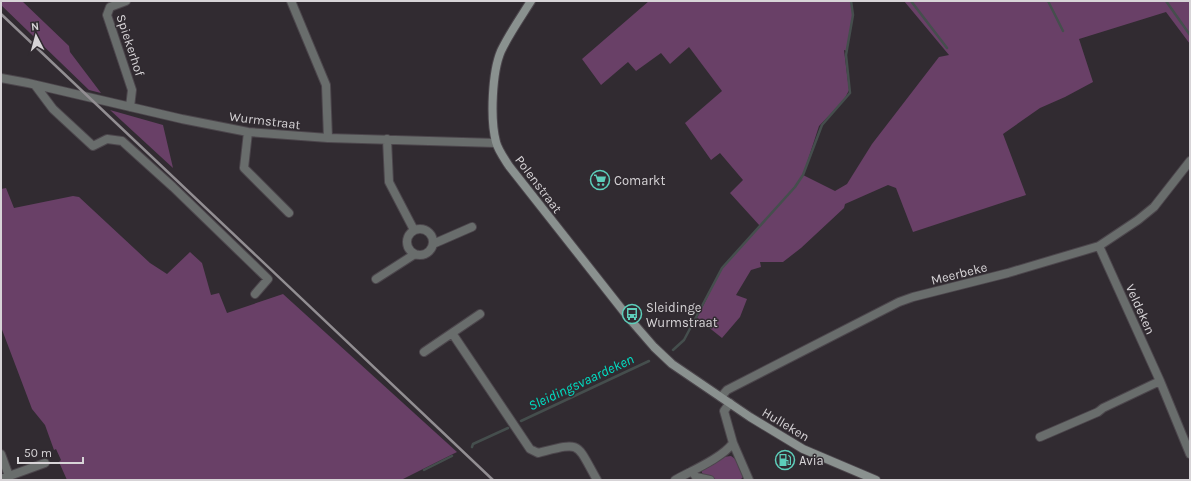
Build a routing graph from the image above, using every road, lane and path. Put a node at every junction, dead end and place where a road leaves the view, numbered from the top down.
1 (126, 1) edge
2 (291, 1) edge
3 (531, 1) edge
4 (1, 78) edge
5 (35, 84) junction
6 (130, 107) junction
7 (248, 132) junction
8 (328, 138) junction
9 (387, 139) junction
10 (496, 143) junction
11 (1190, 161) edge
12 (289, 213) dead end
13 (472, 227) dead end
14 (414, 230) junction
15 (433, 244) junction
16 (1099, 246) junction
17 (415, 254) junction
18 (376, 279) dead end
19 (255, 294) dead end
20 (480, 314) dead end
21 (452, 333) junction
22 (424, 352) dead end
23 (662, 354) joint
24 (1160, 381) junction
25 (720, 397) junction
26 (730, 403) junction
27 (1040, 437) dead end
28 (733, 443) junction
29 (1, 454) edge
30 (1190, 454) edge
31 (45, 463) dead end
32 (692, 471) junction
33 (9, 476) junction
34 (1, 479) edge
35 (597, 480) edge
36 (675, 480) edge
37 (710, 480) edge
38 (749, 480) edge
39 (876, 480) edge

1 - 6 street, Spiekerhof
2 - 8 street
3 - 10 main road, Polenstraat
4 - 5 street, Wurmstraat
5 - 6 street, Wurmstraat
5 - 19 street
6 - 7 street, Wurmstraat
7 - 8 street, Wurmstraat
7 - 12 street
8 - 9 street, Wurmstraat
9 - 10 street, Wurmstraat
9 - 14 street
10 - 23 main road, Polenstraat
11 - 16 street, Meerbeke
13 - 15 street
14 - 15 street
14 - 17 street
15 - 17 street
16 - 24 street, Veldeken
16 - 25 street, Meerbeke
17 - 18 street
20 - 21 street
21 - 22 street
21 - 35 street
23 - 25 main road, Hulleken
24 - 27 street
24 - 30 street, Veldeken
25 - 26 main road, Hulleken
26 - 28 street
26 - 39 main road, Hulleken
28 - 32 street
28 - 38 street
29 - 33 street
31 - 33 street
32 - 36 street
32 - 37 street
33 - 34 street

